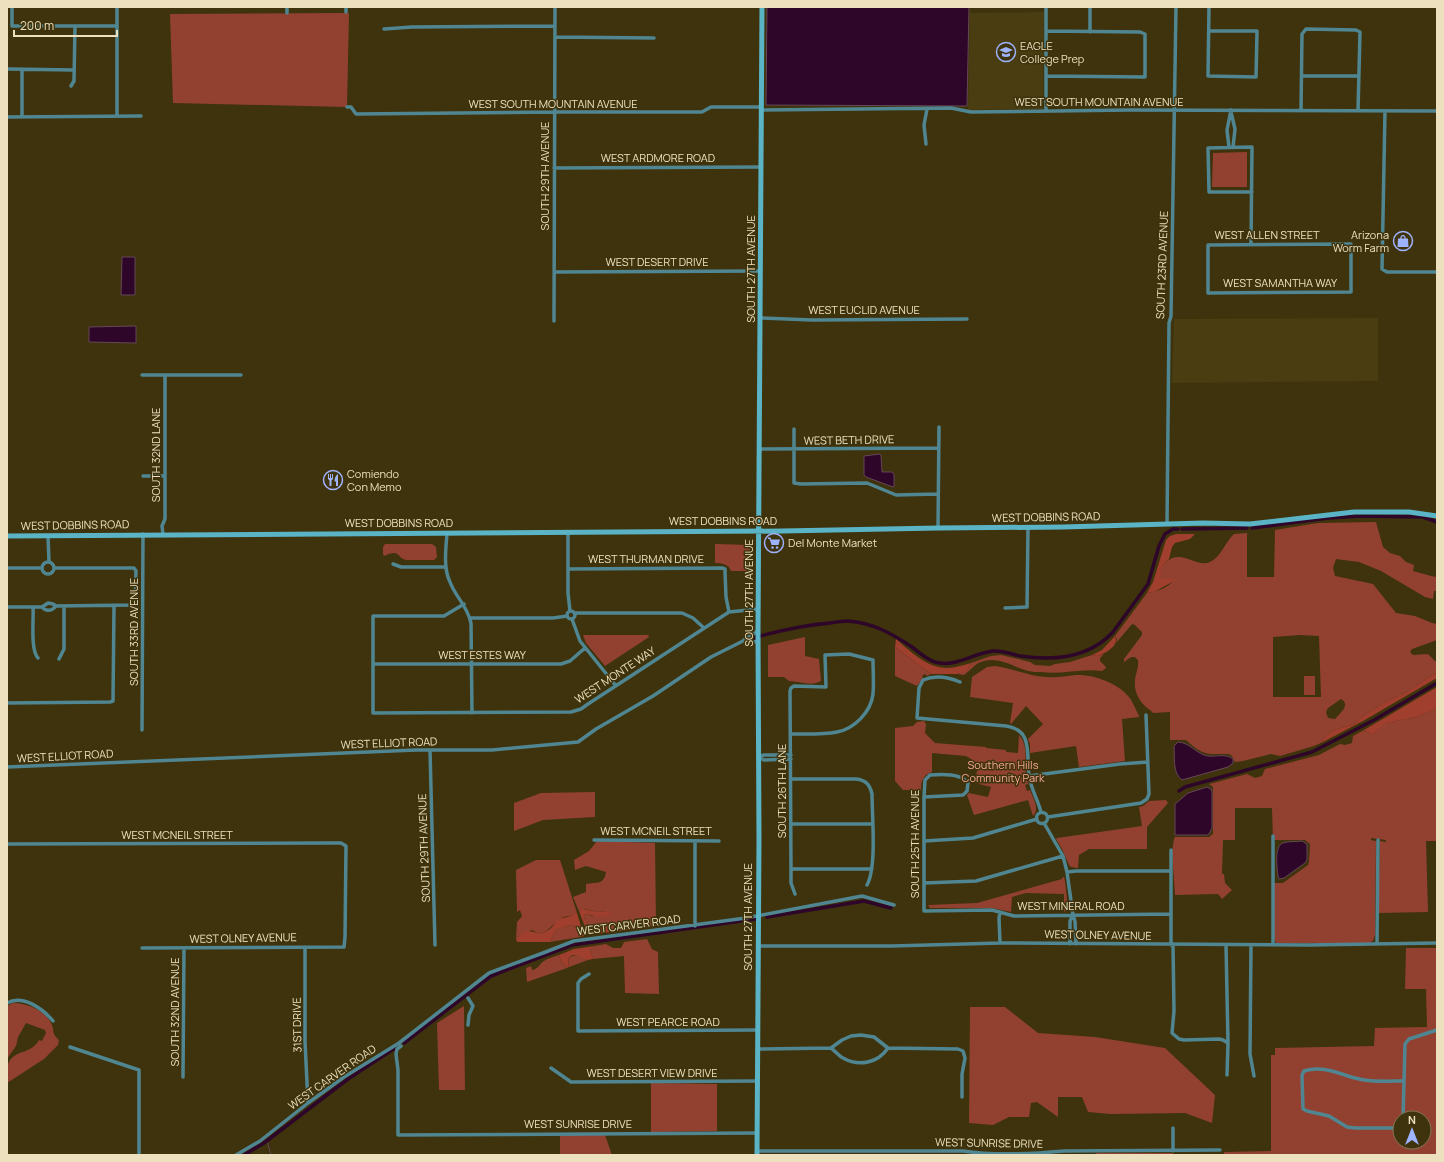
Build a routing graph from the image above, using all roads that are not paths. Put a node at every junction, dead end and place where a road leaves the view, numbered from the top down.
1 (12, 7) edge
2 (117, 7) edge
3 (287, 7) edge
4 (346, 7) edge
5 (555, 7) edge
6 (762, 7) edge
7 (1046, 7) edge
8 (1090, 7) edge
9 (1176, 7) edge
10 (1209, 7) edge
11 (346, 12) dead end
12 (287, 13) dead end
13 (75, 26) junction
14 (117, 26) junction
15 (555, 26) junction
16 (384, 29) dead end
17 (1046, 31) junction
18 (1209, 31) junction
19 (1090, 32) junction
20 (555, 37) junction
21 (654, 38) dead end
22 (7, 69) edge
23 (22, 69) junction
24 (74, 70) junction
25 (1046, 76) junction
26 (1302, 76) junction
27 (1359, 76) junction
28 (70, 86) dead end
29 (346, 107) dead end
30 (927, 108) junction
31 (761, 109) junction
32 (1175, 110) junction
33 (1231, 110) junction
34 (1046, 111) junction
35 (1301, 111) junction
36 (1358, 111) junction
37 (1385, 111) junction
38 (1437, 111) edge
39 (554, 112) junction
40 (117, 116) junction
41 (142, 116) dead end
42 (7, 117) edge
43 (22, 117) junction
44 (926, 144) dead end
45 (1231, 147) junction
46 (761, 166) junction
47 (554, 168) junction
48 (1252, 192) junction
49 (1251, 244) junction
50 (761, 271) junction
51 (554, 272) junction
52 (1437, 272) edge
53 (1351, 292) joint
54 (1208, 293) joint
55 (761, 318) junction
56 (967, 319) dead end
57 (554, 321) dead end
58 (142, 375) dead end
59 (165, 375) junction
60 (241, 375) dead end
61 (939, 427) dead end
62 (794, 429) dead end
63 (939, 448) junction
64 (760, 449) junction
65 (794, 450) junction
66 (143, 476) dead end
67 (165, 476) junction
68 (938, 494) junction
69 (1437, 516) edge
70 (1167, 524) junction
71 (938, 528) junction
72 (1028, 528) junction
73 (759, 531) junction
74 (568, 532) junction
75 (447, 533) junction
76 (143, 534) junction
77 (162, 534) junction
78 (7, 536) edge
79 (48, 536) junction
80 (49, 562) junction
81 (392, 564) dead end
82 (446, 567) junction
83 (7, 568) edge
84 (42, 568) junction
85 (55, 568) junction
86 (568, 569) junction
87 (464, 604) junction
88 (56, 606) junction
89 (64, 606) junction
90 (114, 606) junction
91 (7, 607) edge
92 (33, 607) junction
93 (42, 607) junction
94 (1005, 608) dead end
95 (758, 609) junction
96 (570, 611) junction
97 (729, 612) junction
98 (574, 613) junction
99 (567, 616) junction
100 (470, 618) junction
101 (572, 619) junction
102 (704, 628) junction
103 (758, 636) junction
104 (743, 641) junction
105 (585, 648) junction
106 (38, 658) dead end
107 (59, 659) dead end
108 (373, 664) junction
109 (472, 664) junction
110 (960, 682) dead end
111 (616, 686) junction
112 (7, 703) edge
113 (472, 713) junction
114 (1146, 715) dead end
115 (142, 730) dead end
116 (791, 734) junction
117 (430, 750) junction
118 (758, 757) junction
119 (791, 757) junction
120 (1148, 762) junction
121 (7, 767) edge
122 (1029, 776) junction
123 (791, 779) junction
124 (924, 797) junction
125 (1041, 812) junction
126 (1048, 817) junction
127 (1037, 819) junction
128 (1044, 823) junction
129 (791, 824) junction
130 (872, 824) junction
131 (1273, 836) dead end
132 (594, 840) dead end
133 (1378, 840) dead end
134 (696, 841) junction
135 (719, 841) dead end
136 (924, 841) junction
137 (7, 844) edge
138 (1170, 850) dead end
139 (1063, 856) junction
140 (791, 869) junction
141 (872, 869) junction
142 (1170, 871) junction
143 (1067, 872) junction
144 (924, 883) junction
145 (867, 885) dead end
146 (795, 894) dead end
147 (894, 905) dead end
148 (924, 911) joint
149 (1000, 912) junction
150 (1171, 914) junction
151 (1073, 915) junction
152 (759, 916) junction
153 (695, 926) junction
154 (1070, 928) junction
155 (1076, 928) junction
156 (1000, 943) junction
157 (1437, 943) edge
158 (1070, 944) junction
159 (1076, 944) junction
160 (1377, 944) junction
161 (435, 945) dead end
162 (1172, 945) junction
163 (1226, 945) junction
164 (1251, 945) junction
165 (1273, 945) junction
166 (758, 946) junction
167 (305, 947) junction
168 (344, 947) joint
169 (142, 948) dead end
170 (184, 948) junction
171 (589, 974) dead end
172 (468, 998) dead end
173 (7, 1003) edge
174 (53, 1021) dead end
175 (468, 1025) dead end
176 (758, 1030) junction
177 (1437, 1030) edge
178 (1228, 1042) junction
179 (401, 1046) dead end
180 (70, 1047) dead end
181 (831, 1048) junction
182 (888, 1048) junction
183 (758, 1049) junction
184 (551, 1068) dead end
185 (1227, 1075) dead end
186 (1254, 1076) dead end
187 (184, 1077) dead end
188 (757, 1081) junction
189 (1404, 1081) junction
190 (962, 1097) dead end
191 (308, 1104) junction
192 (1403, 1110) edge
193 (1173, 1128) dead end
194 (1392, 1128) edge
195 (757, 1133) junction
196 (1220, 1150) dead end
197 (1173, 1151) junction
198 (757, 1153) edge
199 (863, 1153) edge
200 (963, 1153) edge
201 (139, 1155) edge
202 (236, 1155) edge

1 - 13 street
2 - 14 street
3 - 12 street
4 - 11 street
5 - 15 street, SOUTH 29TH AVENUE
6 - 31 main road, SOUTH 27TH AVENUE
7 - 17 street
8 - 19 street
9 - 32 street, SOUTH 23RD AVENUE
10 - 18 street
13 - 14 street
13 - 24 street
14 - 40 street
15 - 16 street
15 - 20 street, SOUTH 29TH AVENUE
17 - 19 street
17 - 25 street
18 - 18 street
19 - 25 street
20 - 21 street
20 - 39 street, SOUTH 29TH AVENUE
22 - 23 street
23 - 24 street
23 - 43 street
24 - 28 street
25 - 34 street
26 - 27 street
26 - 27 street
26 - 35 street
27 - 36 street
29 - 39 street, WEST SOUTH MOUNTAIN AVENUE
30 - 31 street, WEST SOUTH MOUNTAIN AVENUE
30 - 34 street, WEST SOUTH MOUNTAIN AVENUE
30 - 44 street
31 - 39 street, WEST SOUTH MOUNTAIN AVENUE
31 - 46 main road, SOUTH 27TH AVENUE
32 - 33 street, WEST SOUTH MOUNTAIN AVENUE
32 - 34 street, WEST SOUTH MOUNTAIN AVENUE
32 - 70 street, SOUTH 23RD AVENUE
33 - 35 street, WEST SOUTH MOUNTAIN AVENUE
33 - 45 street
33 - 45 street
35 - 36 street, WEST SOUTH MOUNTAIN AVENUE
36 - 37 street, WEST SOUTH MOUNTAIN AVENUE
37 - 38 street, WEST SOUTH MOUNTAIN AVENUE
37 - 52 street
39 - 47 street, SOUTH 29TH AVENUE
40 - 41 street
40 - 43 street
42 - 43 street
45 - 48 street
45 - 48 street
46 - 47 street, WEST ARDMORE ROAD
46 - 50 main road, SOUTH 27TH AVENUE
47 - 51 street, SOUTH 29TH AVENUE
48 - 49 street
49 - 53 street, WEST ALLEN STREET
49 - 54 street, WEST ALLEN STREET
50 - 51 street, WEST DESERT DRIVE
50 - 55 main road, SOUTH 27TH AVENUE
51 - 57 street, SOUTH 29TH AVENUE
53 - 54 street, WEST SAMANTHA WAY
55 - 56 street, WEST EUCLID AVENUE
55 - 64 main road, SOUTH 27TH AVENUE
58 - 59 street
59 - 60 street
59 - 67 street, SOUTH 32ND LANE
61 - 63 street
62 - 65 street
63 - 65 street, WEST BETH DRIVE
63 - 68 street
64 - 65 street, WEST BETH DRIVE
64 - 73 main road, SOUTH 27TH AVENUE
65 - 68 street
66 - 67 street
67 - 77 street, SOUTH 32ND LANE
68 - 71 street
69 - 70 main road, WEST DOBBINS ROAD
70 - 72 main road, WEST DOBBINS ROAD
71 - 72 main road, WEST DOBBINS ROAD
71 - 73 main road, WEST DOBBINS ROAD
72 - 94 street
73 - 74 main road, WEST DOBBINS ROAD
73 - 95 main road, SOUTH 27TH AVENUE
74 - 75 main road, WEST DOBBINS ROAD
74 - 86 street
75 - 77 main road, WEST DOBBINS ROAD
75 - 82 street
76 - 77 main road, WEST DOBBINS ROAD
76 - 79 main road, WEST DOBBINS ROAD
76 - 115 street, SOUTH 33RD AVENUE
78 - 79 main road, WEST DOBBINS ROAD
79 - 80 street
80 - 84 street
80 - 85 street
81 - 82 street
82 - 87 street
83 - 84 street
84 - 85 street
85 - 90 street
86 - 96 street
86 - 97 street, WEST THURMAN DRIVE
87 - 100 street
87 - 108 street
88 - 89 street
88 - 93 street
88 - 93 street
89 - 90 street
89 - 107 street
90 - 112 street
91 - 92 street
92 - 93 street
92 - 106 street
95 - 97 street, WEST MONTE WAY
95 - 103 main road, SOUTH 27TH AVENUE
96 - 98 street
96 - 99 street
97 - 102 street, WEST MONTE WAY
98 - 101 street
98 - 102 street
99 - 100 street
99 - 101 street
100 - 109 street
101 - 105 street
102 - 111 street, WEST MONTE WAY
103 - 104 street
103 - 104 street, WEST ELLIOT ROAD
103 - 118 main road, SOUTH 27TH AVENUE
104 - 117 street, WEST ELLIOT ROAD
105 - 109 street, WEST ESTES WAY
105 - 111 street
108 - 109 street, WEST ESTES WAY
108 - 113 street, WEST MONTE WAY
109 - 113 street
110 - 122 street
111 - 113 street, WEST MONTE WAY
114 - 120 street
116 - 116 street, SOUTH 26TH LANE
116 - 119 street, SOUTH 26TH LANE
117 - 121 street, WEST ELLIOT ROAD
117 - 161 street, SOUTH 29TH AVENUE
118 - 119 street
118 - 152 main road, SOUTH 27TH AVENUE
119 - 123 street, SOUTH 26TH LANE
120 - 122 street
120 - 126 street
122 - 125 street
123 - 129 street, SOUTH 26TH LANE
123 - 130 street
124 - 124 street, SOUTH 25TH AVENUE
124 - 136 street, SOUTH 25TH AVENUE
125 - 126 street
125 - 127 street
126 - 128 street
127 - 128 street
127 - 136 street
128 - 139 street
129 - 130 street
129 - 140 street, SOUTH 26TH LANE
130 - 141 street
131 - 165 street
132 - 134 street, WEST MCNEIL STREET
133 - 160 street
134 - 135 street, WEST MCNEIL STREET
134 - 153 street
136 - 144 street, SOUTH 25TH AVENUE
137 - 168 street, WEST MCNEIL STREET
138 - 142 street
139 - 143 street
139 - 144 street
140 - 141 street
140 - 146 street, SOUTH 26TH LANE
141 - 145 street
142 - 143 street
142 - 150 street
143 - 151 street
144 - 148 street, SOUTH 25TH AVENUE
147 - 152 street, WEST CARVER ROAD
148 - 149 street, WEST MINERAL ROAD
149 - 151 street, WEST MINERAL ROAD
149 - 156 street
150 - 151 street, WEST MINERAL ROAD
150 - 162 street
151 - 154 street
151 - 155 street
152 - 153 street, WEST CARVER ROAD
152 - 166 main road, SOUTH 27TH AVENUE
153 - 191 street, WEST CARVER ROAD
154 - 155 street
154 - 158 street
155 - 159 street
156 - 158 street, WEST OLNEY AVENUE
156 - 166 street, WEST OLNEY AVENUE
157 - 160 street, WEST OLNEY AVENUE
158 - 159 street, WEST OLNEY AVENUE
159 - 162 street, WEST OLNEY AVENUE
160 - 165 street, WEST OLNEY AVENUE
162 - 163 street, WEST OLNEY AVENUE
162 - 178 street
163 - 164 street, WEST OLNEY AVENUE
163 - 178 street
164 - 165 street, WEST OLNEY AVENUE
164 - 186 street
166 - 176 main road, SOUTH 27TH AVENUE
167 - 168 street, WEST OLNEY AVENUE
167 - 170 street, WEST OLNEY AVENUE
167 - 191 street, 31ST DRIVE
169 - 170 street, WEST OLNEY AVENUE
170 - 187 street, SOUTH 32ND AVENUE
171 - 176 street, WEST PEARCE ROAD
172 - 175 street
173 - 174 street
176 - 183 main road, SOUTH 27TH AVENUE
177 - 189 street
178 - 185 street
179 - 195 street, WEST SUNRISE DRIVE
180 - 201 street
181 - 182 street
181 - 182 street
181 - 183 street
182 - 190 street
183 - 188 main road, SOUTH 27TH AVENUE
184 - 188 street, WEST DESERT VIEW DRIVE
188 - 195 main road, SOUTH 27TH AVENUE
189 - 192 street
189 - 194 street
191 - 202 street, WEST CARVER ROAD
193 - 197 street
195 - 198 main road, SOUTH 27TH AVENUE
196 - 197 street, WEST SUNRISE DRIVE
197 - 200 street, WEST SUNRISE DRIVE
198 - 199 street, WEST SUNRISE DRIVE
199 - 200 street, WEST SUNRISE DRIVE

